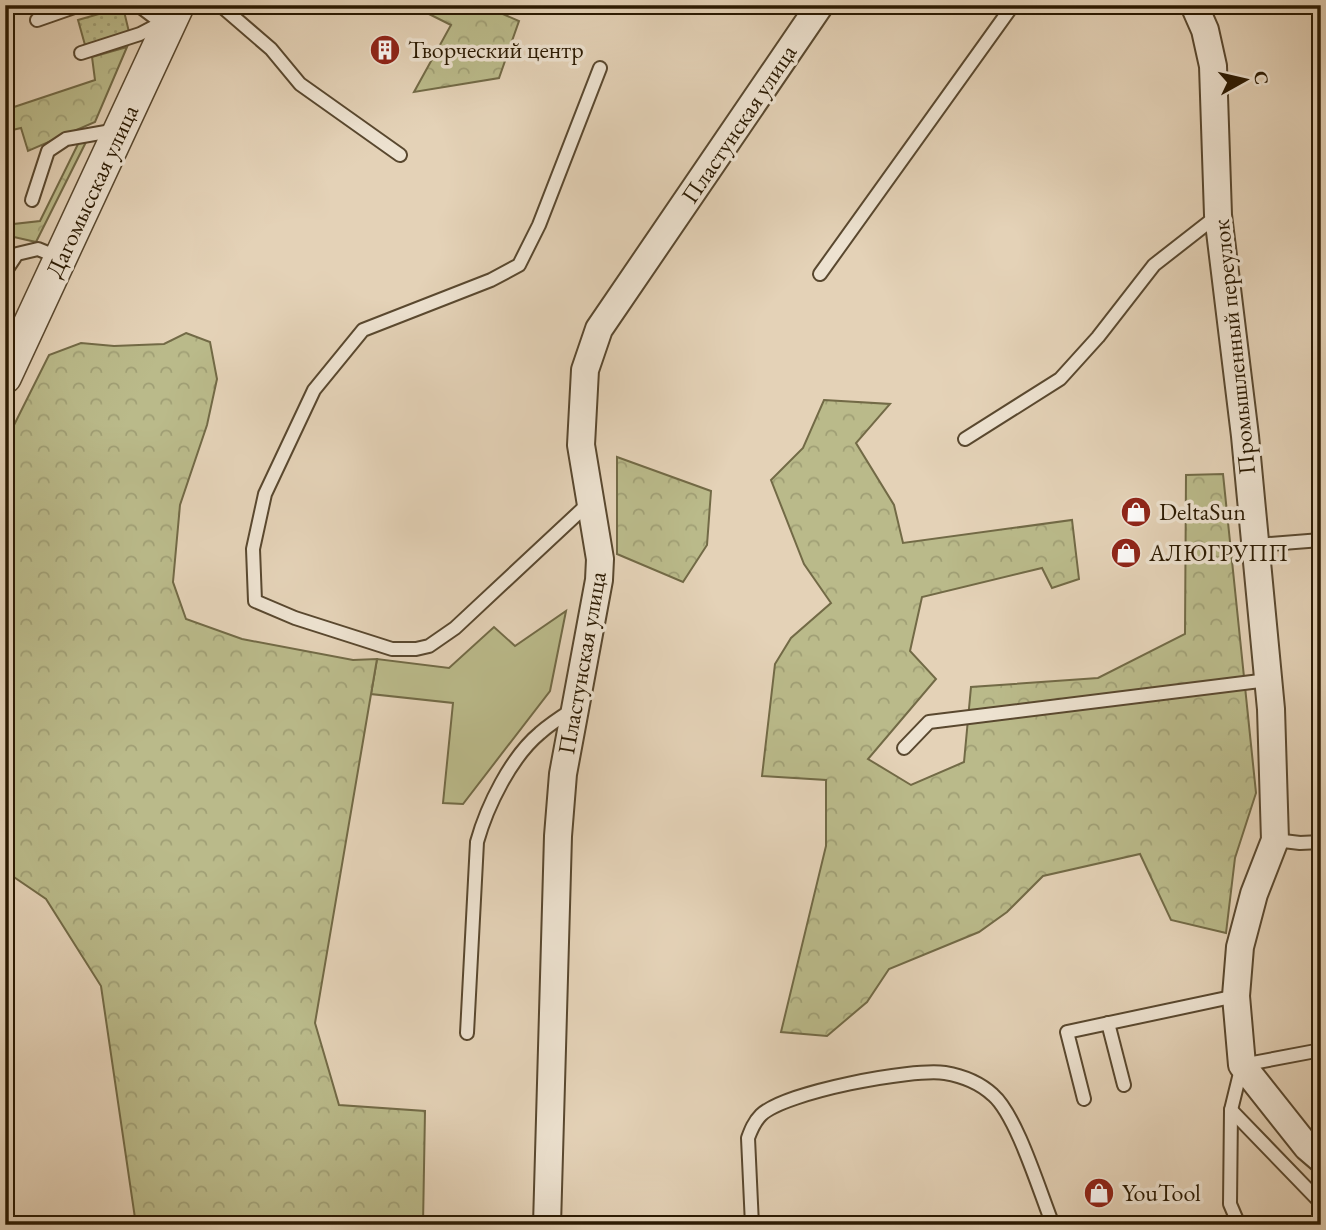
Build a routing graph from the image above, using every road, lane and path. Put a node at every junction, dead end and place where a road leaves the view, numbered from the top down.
1 (80, 5) edge
2 (138, 5) edge
3 (220, 5) edge
4 (820, 5) edge
5 (1013, 5) edge
6 (1194, 5) edge
7 (170, 18) edge
8 (37, 20) dead end
9 (81, 53) dead end
10 (600, 68) dead end
11 (120, 130) junction
12 (400, 155) dead end
13 (32, 200) dead end
14 (1218, 215) junction
15 (60, 258) junction
16 (5, 272) edge
17 (820, 274) dead end
18 (5, 377) edge
19 (965, 439) dead end
20 (590, 502) junction
21 (1321, 540) edge
22 (1256, 545) junction
23 (1268, 680) junction
24 (575, 707) junction
25 (904, 748) dead end
26 (1275, 840) junction
27 (1321, 842) edge
28 (1236, 996) junction
29 (1108, 1023) junction
30 (467, 1033) dead end
31 (1321, 1050) edge
32 (1242, 1065) junction
33 (1124, 1086) dead end
34 (1084, 1099) dead end
35 (1231, 1110) junction
36 (1321, 1160) edge
37 (1321, 1203) edge
38 (547, 1225) edge
39 (752, 1225) edge
40 (1053, 1225) edge
41 (1239, 1225) edge

1 - 8 lane
2 - 7 lane
3 - 12 lane
4 - 20 street, Пластунская улица
5 - 17 lane
6 - 14 street, Промышленный переулок
7 - 9 lane
7 - 11 street, Дагомысская улица
10 - 20 lane
11 - 13 lane
11 - 15 street, Дагомысская улица
14 - 19 lane
14 - 22 street, Промышленный переулок
15 - 16 lane
15 - 18 street, Дагомысская улица
20 - 24 street, Пластунская улица
21 - 22 lane
22 - 23 street, Промышленный переулок
23 - 25 lane
23 - 26 street, Промышленный переулок
24 - 30 lane
24 - 38 street, Пластунская улица
26 - 27 lane
26 - 28 street, Промышленный переулок
28 - 29 lane
28 - 32 street, Промышленный переулок
29 - 33 lane
29 - 34 lane
31 - 32 lane
32 - 35 lane
32 - 36 street
35 - 37 lane
35 - 41 lane
39 - 40 lane

